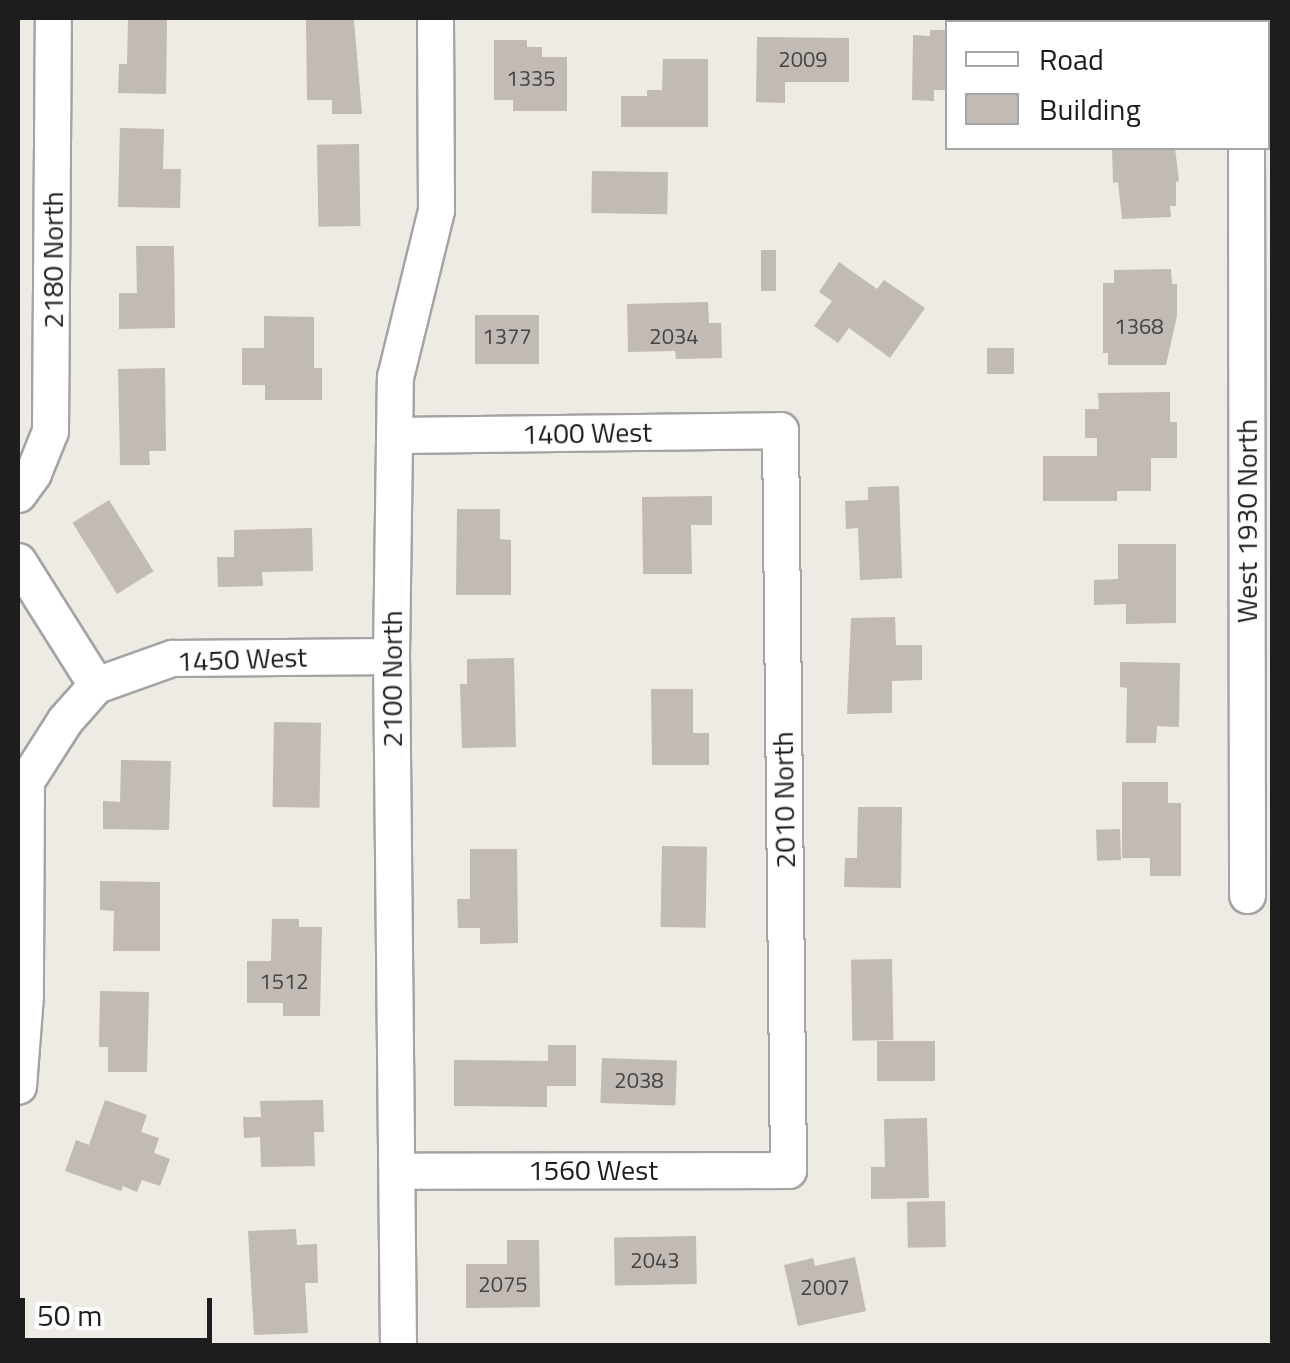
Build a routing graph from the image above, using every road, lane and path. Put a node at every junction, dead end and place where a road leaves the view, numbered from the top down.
1 (54, 18) edge
2 (435, 18) edge
3 (1246, 150) edge
4 (780, 430) joint
5 (394, 435) junction
6 (18, 494) edge
7 (18, 561) edge
8 (392, 656) junction
9 (96, 685) junction
10 (1247, 895) dead end
11 (18, 1086) edge
12 (788, 1170) joint
13 (397, 1171) junction
14 (398, 1346) edge

1 - 6 street, 2180 North
2 - 5 street, 2100 North
3 - 10 street, West 1930 North
4 - 5 street, 1400 West
4 - 12 street, 2010 North
5 - 8 street, 2100 North
7 - 9 street
8 - 9 street, 1450 West
8 - 13 street, 2100 North
9 - 11 street
12 - 13 street, 1560 West
13 - 14 street, 2100 North

